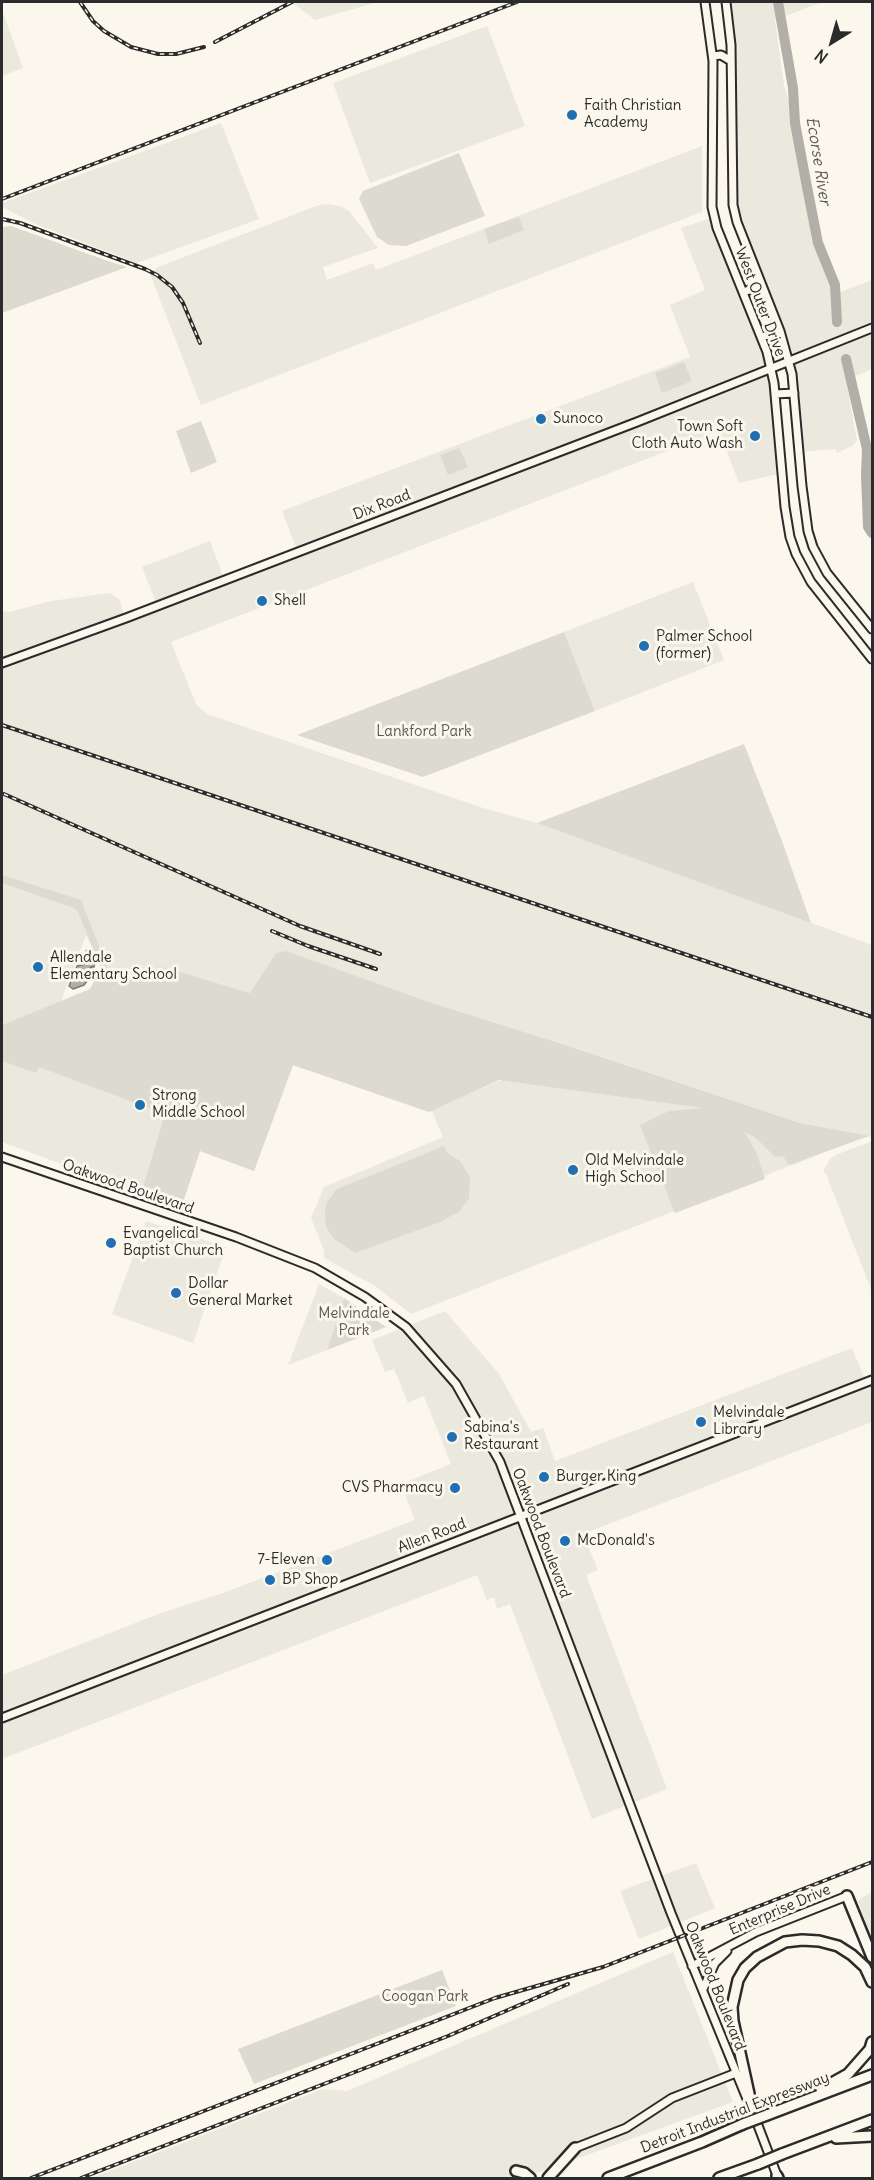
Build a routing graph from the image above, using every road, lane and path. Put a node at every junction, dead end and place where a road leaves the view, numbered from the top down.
1 (705, 2) edge
2 (726, 2) edge
3 (713, 56) junction
4 (731, 62) junction
5 (761, 285) junction
6 (744, 292) junction
7 (873, 328) edge
8 (780, 331) junction
9 (762, 337) junction
10 (789, 361) junction
11 (771, 368) junction
12 (794, 393) junction
13 (775, 394) junction
14 (873, 629) edge
15 (873, 659) edge
16 (2, 663) edge
17 (2, 1157) edge
18 (873, 1380) edge
19 (520, 1517) junction
20 (2, 1718) edge
21 (847, 1896) joint
22 (743, 1940) junction
23 (873, 1957) edge
24 (692, 1966) junction
25 (873, 1982) edge
26 (703, 1989) junction
27 (873, 2042) edge
28 (736, 2073) junction
29 (873, 2075) edge
30 (790, 2106) junction
31 (753, 2112) junction
32 (873, 2120) edge
33 (873, 2136) edge
34 (830, 2137) junction
35 (575, 2148) joint
36 (516, 2171) dead end
37 (530, 2178) edge
38 (548, 2178) edge
39 (608, 2178) edge
40 (719, 2178) edge
41 (778, 2178) edge

1 - 3 main road, West Outer Drive
2 - 4 main road, West Outer Drive
3 - 4 main road
3 - 6 main road, West Outer Drive
4 - 5 main road, West Outer Drive
5 - 6 main road
5 - 8 main road, West Outer Drive
6 - 9 main road, West Outer Drive
7 - 10 main road, Dix Road
8 - 9 main road
8 - 10 main road, West Outer Drive
9 - 11 main road, West Outer Drive
10 - 11 main road, Dix Road
10 - 12 main road, West Outer Drive
11 - 13 main road, West Outer Drive
11 - 16 main road, Dix Road
12 - 13 main road
12 - 14 main road, West Outer Drive
13 - 15 main road, West Outer Drive
17 - 19 main road, Oakwood Boulevard
18 - 19 main road, Allen Road
19 - 20 main road, Allen Road
19 - 24 main road, Oakwood Boulevard
21 - 22 main road, Enterprise Drive
21 - 23 highway
22 - 24 main road, Enterprise Drive
22 - 26 main road
24 - 26 main road, Oakwood Boulevard
25 - 31 highway
26 - 28 main road, Oakwood Boulevard
27 - 30 highway
28 - 31 main road, Oakwood Boulevard
28 - 35 main road
29 - 30 highway, Detroit Industrial Expressway
30 - 39 highway, Detroit Industrial Expressway, bridge
31 - 41 main road, Oakwood Boulevard
32 - 34 highway
33 - 34 highway
34 - 40 highway, bridge
35 - 38 highway
36 - 37 highway

